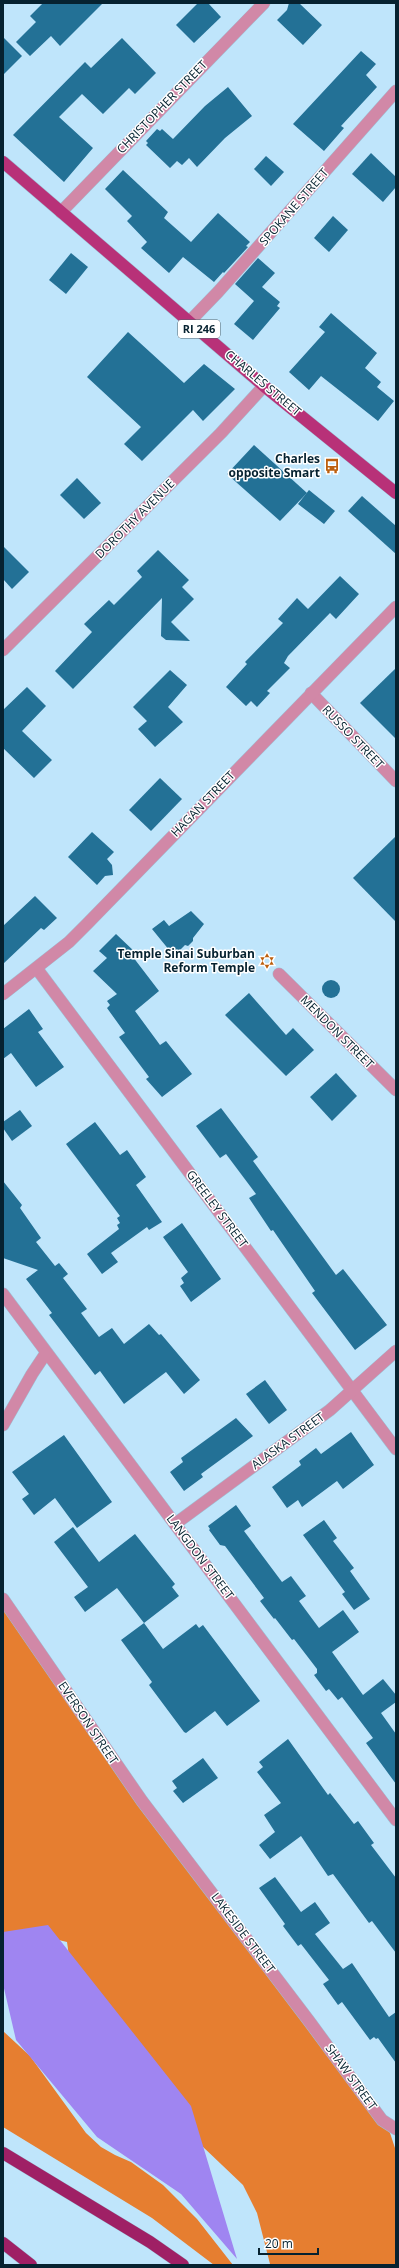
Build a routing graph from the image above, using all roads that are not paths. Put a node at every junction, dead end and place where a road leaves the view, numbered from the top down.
1 (264, 3) edge
2 (396, 91) edge
3 (3, 162) edge
4 (61, 212) junction
5 (190, 321) junction
6 (264, 386) junction
7 (395, 490) edge
8 (396, 607) edge
9 (3, 650) edge
10 (310, 693) junction
11 (396, 781) edge
12 (37, 969) junction
13 (279, 974) dead end
14 (3, 994) edge
15 (396, 1090) edge
16 (3, 1294) edge
17 (396, 1351) edge
18 (46, 1353) junction
19 (353, 1390) junction
20 (3, 1425) edge
21 (396, 1449) edge
22 (175, 1524) junction
23 (3, 1599) edge
24 (396, 1820) edge
25 (176, 1844) joint
26 (310, 2021) joint
27 (396, 2129) edge
28 (3, 2153) edge
29 (3, 2243) edge
30 (31, 2265) edge
31 (183, 2265) edge

1 - 4 street, CHRISTOPHER STREET
2 - 5 street, SPOKANE STREET
3 - 4 main road, CHARLES STREET / RI 246
4 - 5 main road, CHARLES STREET / RI 246
5 - 6 main road, CHARLES STREET / RI 246
6 - 7 main road, CHARLES STREET / RI 246
6 - 9 street, DOROTHY AVENUE
8 - 10 street, HAGAN STREET
10 - 11 street, RUSSO STREET
10 - 12 street, HAGAN STREET
12 - 14 street, HAGAN STREET
12 - 19 street, GREELEY STREET
13 - 15 street, MENDON STREET
16 - 18 street, LANGDON STREET
17 - 19 street, ALASKA STREET
18 - 20 street
18 - 22 street, LANGDON STREET
19 - 21 street, GREELEY STREET
19 - 22 street, ALASKA STREET
22 - 24 street, LANGDON STREET
23 - 25 street, EVERSON STREET
25 - 26 street, LAKESIDE STREET
26 - 27 street, SHAW STREET
28 - 31 highway
29 - 30 highway

